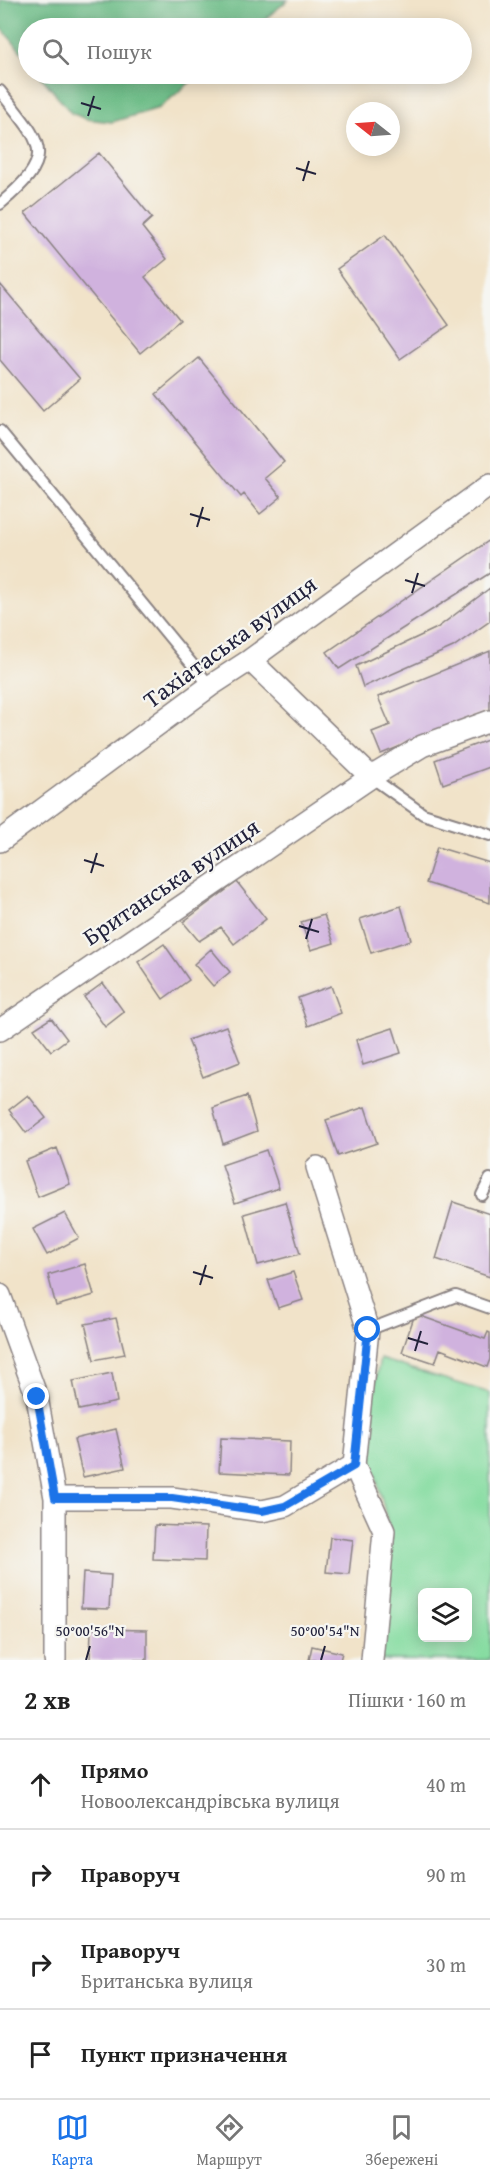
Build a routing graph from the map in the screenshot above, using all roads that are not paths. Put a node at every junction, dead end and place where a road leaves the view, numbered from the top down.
1 (0, 91) edge
2 (0, 204) edge
3 (0, 431) edge
4 (490, 485) edge
5 (250, 660) junction
6 (210, 686) junction
7 (490, 721) edge
8 (371, 777) junction
9 (490, 835) edge
10 (0, 841) edge
11 (0, 1030) edge
12 (316, 1167) dead end
13 (490, 1179) edge
14 (482, 1195) dead end
15 (0, 1295) edge
16 (490, 1308) edge
17 (368, 1330) junction
18 (354, 1466) junction
19 (55, 1498) junction
20 (55, 1660) edge
21 (372, 1660) edge

1 - 2 lane
3 - 6 lane
4 - 5 street, Тахіатаська вулиця
5 - 6 street, Тахіатаська вулиця
5 - 8 street
6 - 10 street, Тахіатаська вулиця
7 - 8 street, Британська вулиця
8 - 9 lane
8 - 11 street, Британська вулиця
12 - 17 street
13 - 14 lane
15 - 19 street
16 - 17 lane
17 - 18 street
18 - 19 street
18 - 21 street
19 - 20 street

